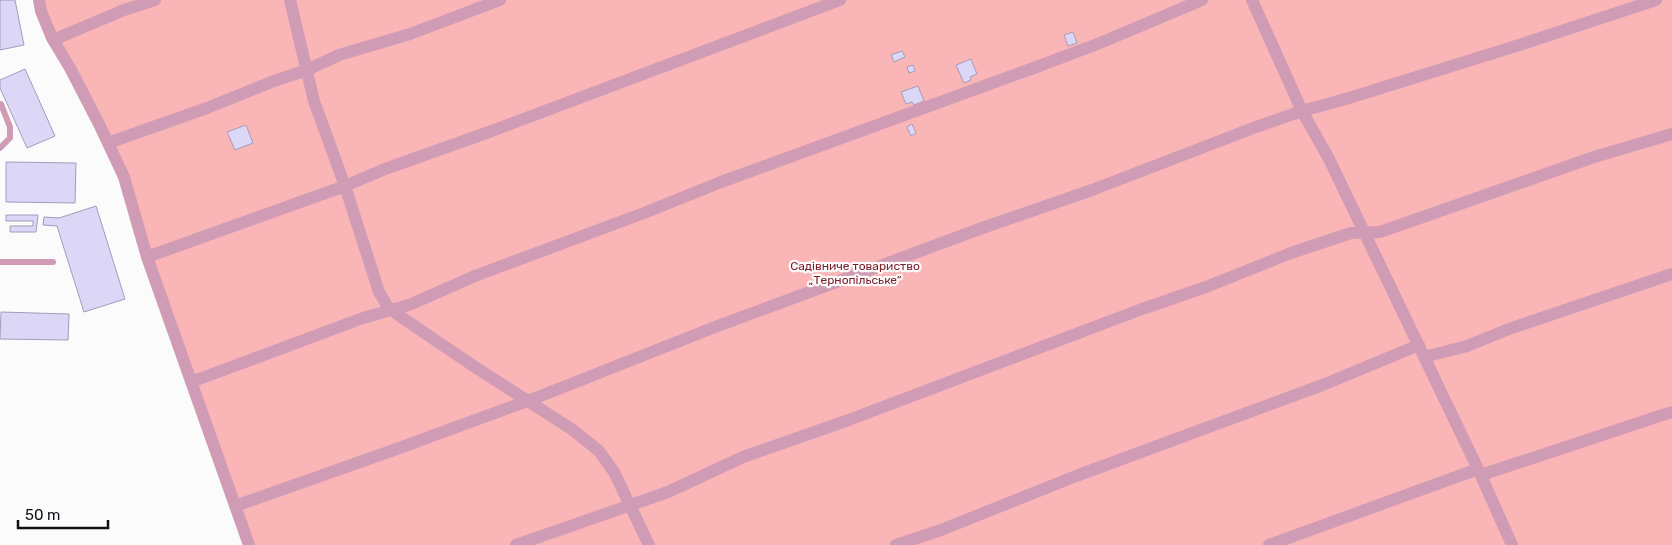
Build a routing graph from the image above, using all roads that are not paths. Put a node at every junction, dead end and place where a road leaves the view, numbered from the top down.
1 (39, 0) edge
2 (155, 0) edge
3 (290, 0) edge
4 (500, 0) edge
5 (840, 0) edge
6 (1202, 0) edge
7 (1252, 0) edge
8 (1656, 0) edge
9 (53, 40) junction
10 (307, 70) junction
11 (0, 104) edge
12 (1302, 111) junction
13 (1672, 134) edge
14 (108, 143) junction
15 (0, 148) edge
16 (345, 186) junction
17 (1364, 233) junction
18 (147, 257) junction
19 (0, 262) edge
20 (53, 262) dead end
21 (1672, 274) edge
22 (391, 309) junction
23 (1419, 345) junction
24 (1424, 357) junction
25 (191, 382) junction
26 (526, 401) junction
27 (1672, 412) edge
28 (1479, 472) junction
29 (630, 504) junction
30 (235, 506) junction
31 (249, 545) edge
32 (516, 545) edge
33 (649, 545) edge
34 (896, 545) edge
35 (1269, 545) edge
36 (1512, 545) edge

1 - 9 street
2 - 9 street
3 - 10 street
4 - 10 street
5 - 16 street
6 - 22 street
7 - 12 street
8 - 12 street
9 - 14 street
10 - 14 street
10 - 16 street
11 - 15 lane
12 - 17 street
12 - 26 street
13 - 17 street
14 - 18 street
16 - 18 street
16 - 22 street
17 - 23 street
17 - 29 street
18 - 25 street
19 - 20 lane
21 - 24 street
22 - 25 street
22 - 26 street
23 - 24 street
23 - 34 street
24 - 28 street
25 - 30 street
26 - 29 street
26 - 30 street
27 - 28 street
28 - 35 street
28 - 36 street
29 - 32 street
29 - 33 street
30 - 31 street

